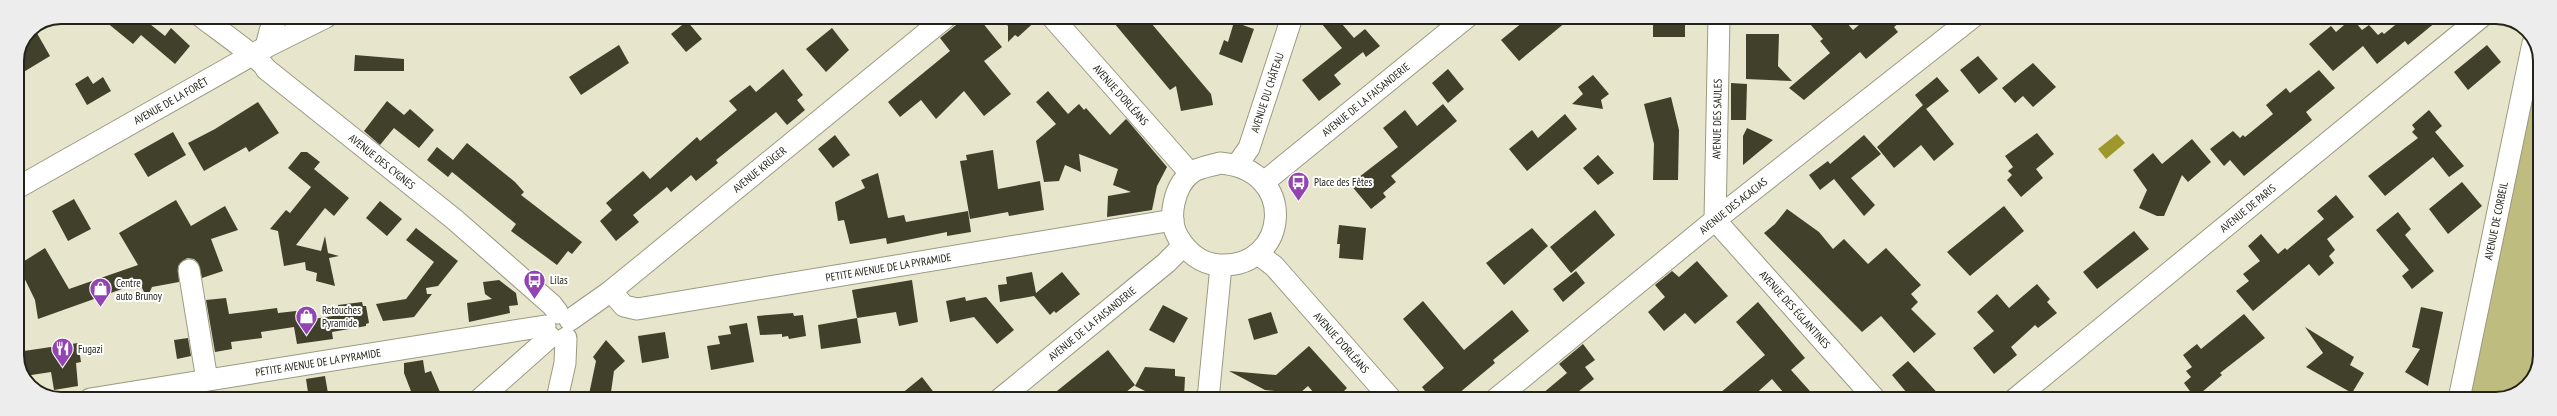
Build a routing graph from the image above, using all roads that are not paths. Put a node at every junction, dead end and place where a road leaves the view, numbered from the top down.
1 (213, 24) edge
2 (274, 24) edge
3 (313, 24) edge
4 (937, 24) edge
5 (1058, 24) edge
6 (1290, 24) edge
7 (1458, 24) edge
8 (1719, 24) edge
9 (1964, 24) edge
10 (2472, 24) edge
11 (2531, 51) edge
12 (259, 52) junction
13 (1237, 165) junction
14 (1190, 173) junction
15 (1264, 182) junction
16 (24, 184) edge
17 (1173, 220) junction
18 (1715, 220) junction
19 (1184, 246) junction
20 (1258, 254) junction
21 (1221, 266) junction
22 (189, 270) dead end
23 (611, 291) junction
24 (558, 327) junction
25 (206, 380) junction
26 (133, 392) edge
27 (488, 392) edge
28 (559, 392) edge
29 (1009, 392) edge
30 (1209, 392) edge
31 (1385, 392) edge
32 (1505, 392) edge
33 (1869, 392) edge
34 (2024, 392) edge
35 (2460, 392) edge

1 - 12 street, AVENUE DES CYGNES
2 - 12 street
3 - 12 street, AVENUE DE LA FORÊT
4 - 23 street, AVENUE KRÜGER
5 - 14 street, AVENUE D'ORLÉANS
6 - 13 street, AVENUE DU CHÂTEAU
7 - 15 street, AVENUE DE LA FAISANDERIE
8 - 18 street, AVENUE DES SAULES
9 - 18 street, AVENUE DES ACACIAS
10 - 34 street, AVENUE DE PARIS
11 - 35 street, AVENUE DE CORBEIL
12 - 16 street, AVENUE DE LA FORÊT
12 - 24 street, AVENUE DES CYGNES
13 - 14 street
13 - 15 street
14 - 17 street
15 - 20 street
17 - 19 street
17 - 23 street, PETITE AVENUE DE LA PYRAMIDE
18 - 32 street, AVENUE DES ACACIAS
18 - 33 street, AVENUE DES ÉGLANTINES
19 - 21 street
19 - 29 street, AVENUE DE LA FAISANDERIE
20 - 21 street
20 - 31 street, AVENUE D'ORLÉANS
21 - 30 street
22 - 25 street
23 - 24 street, AVENUE KRÜGER
24 - 25 street, PETITE AVENUE DE LA PYRAMIDE
24 - 27 street, AVENUE KRÜGER
24 - 28 street
25 - 26 street, PETITE AVENUE DE LA PYRAMIDE

